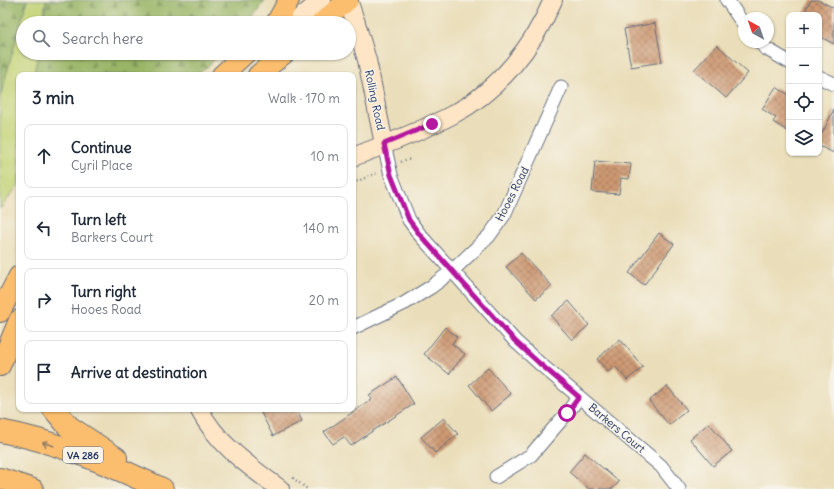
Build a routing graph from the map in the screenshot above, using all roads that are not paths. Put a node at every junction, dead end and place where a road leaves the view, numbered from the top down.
1 (289, 0) edge
2 (322, 0) edge
3 (348, 0) edge
4 (553, 0) edge
5 (727, 0) edge
6 (280, 16) edge
7 (303, 16) edge
8 (329, 16) edge
9 (354, 16) edge
10 (738, 16) edge
11 (356, 23) edge
12 (765, 48) edge
13 (238, 60) edge
14 (249, 60) edge
15 (276, 60) edge
16 (786, 60) edge
17 (225, 72) edge
18 (233, 72) edge
19 (262, 72) edge
20 (822, 78) edge
21 (834, 84) edge
22 (561, 87) dead end
23 (384, 144) junction
24 (356, 156) edge
25 (452, 271) junction
26 (16, 282) edge
27 (0, 312) edge
28 (16, 327) edge
29 (356, 327) edge
30 (0, 366) edge
31 (579, 397) junction
32 (56, 412) edge
33 (201, 412) edge
34 (0, 431) edge
35 (496, 477) dead end
36 (0, 478) edge
37 (284, 482) edge
38 (33, 489) edge
39 (163, 489) edge
40 (679, 489) edge

1 - 6 main road
2 - 7 street
3 - 8 main road, Rolling Road
3 - 9 street, Rolling Road
4 - 23 street
5 - 10 street
11 - 23 street, Rolling Road
12 - 16 street
13 - 17 main road
14 - 18 street
15 - 19 main road
20 - 21 street
22 - 25 street, Hooes Road
23 - 24 street, Rolling Road
23 - 25 street, Barkers Court
25 - 29 street, Hooes Road
25 - 31 street, Barkers Court
26 - 27 main road
28 - 30 main road
31 - 35 street
31 - 40 street, Barkers Court
32 - 39 highway
33 - 37 street
39 -> 34 highway, VA 286
36 - 38 main road

